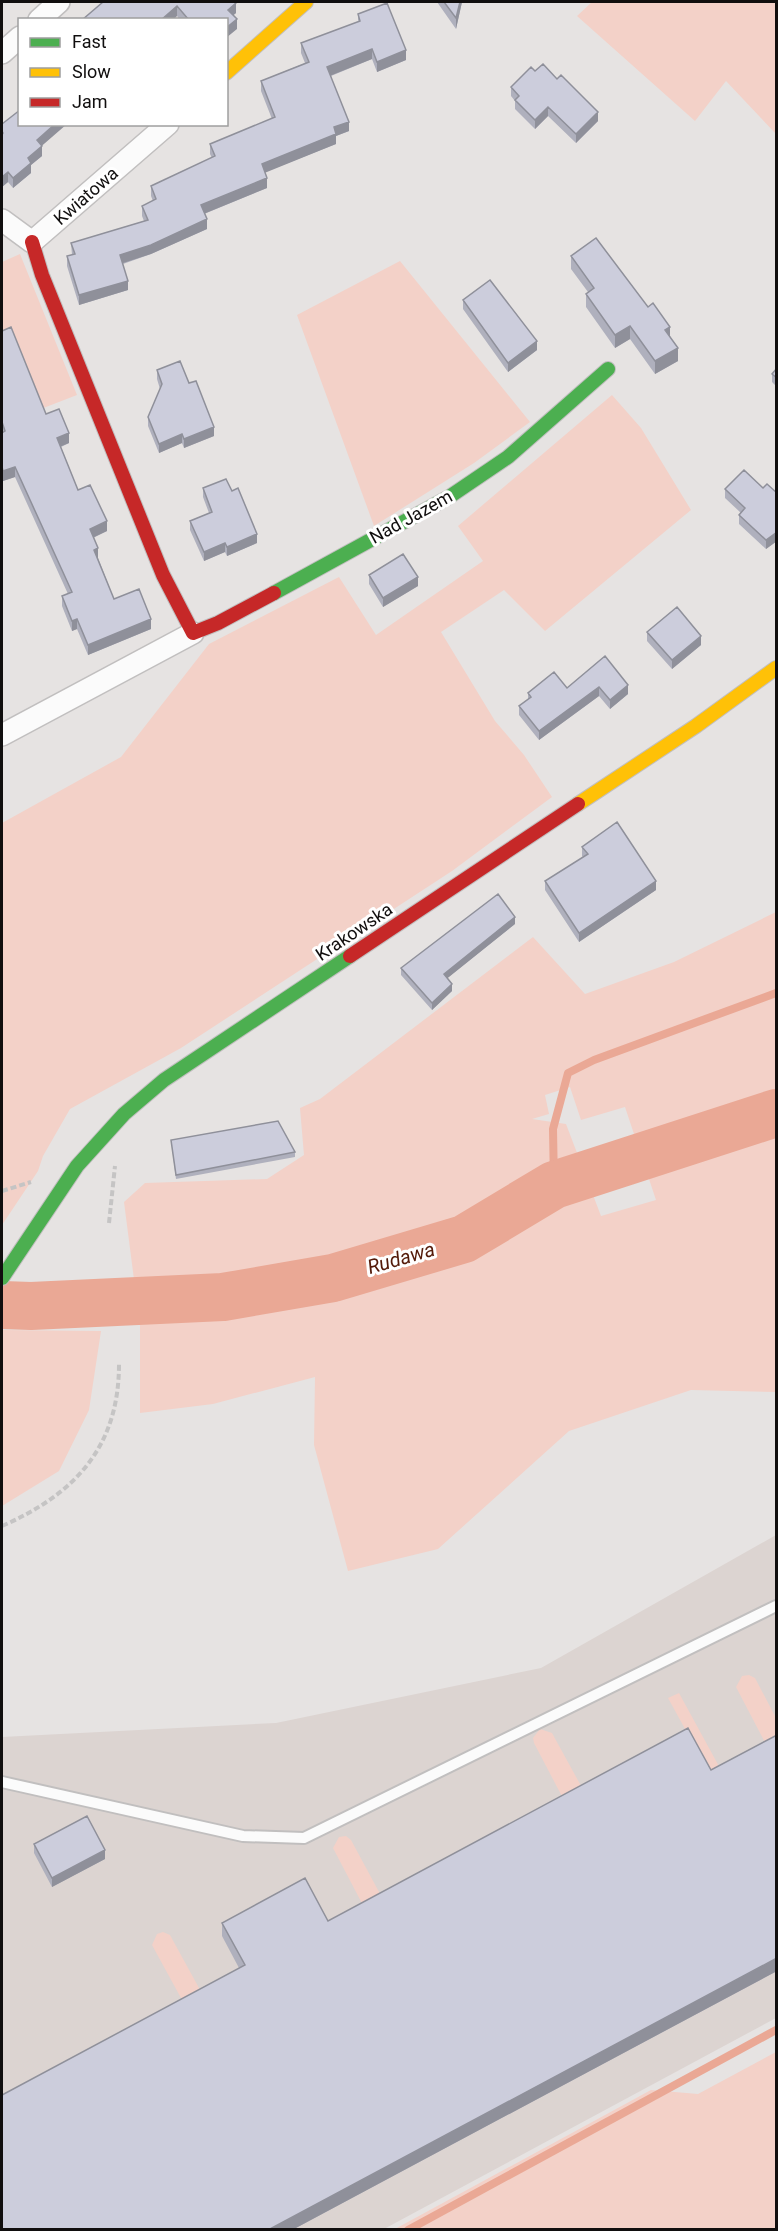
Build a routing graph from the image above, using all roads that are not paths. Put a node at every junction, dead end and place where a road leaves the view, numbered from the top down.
1 (59, 2) edge
2 (306, 2) edge
3 (41, 18) edge
4 (18, 39) edge
5 (2, 53) edge
6 (228, 71) edge
7 (166, 126) edge
8 (2, 220) edge
9 (32, 242) junction
10 (608, 369) dead end
11 (193, 633) junction
12 (777, 669) edge
13 (2, 735) edge
14 (2, 1278) edge
15 (777, 1606) edge
16 (2, 1782) edge

1 - 3 street
2 - 6 street
4 - 5 street
7 - 9 street, Kwiatowa
8 - 9 street
9 - 11 street
10 - 11 street, Nad Jazem
11 - 13 street, Nad Jazem
12 - 14 street, Krakowska
15 - 16 lane

